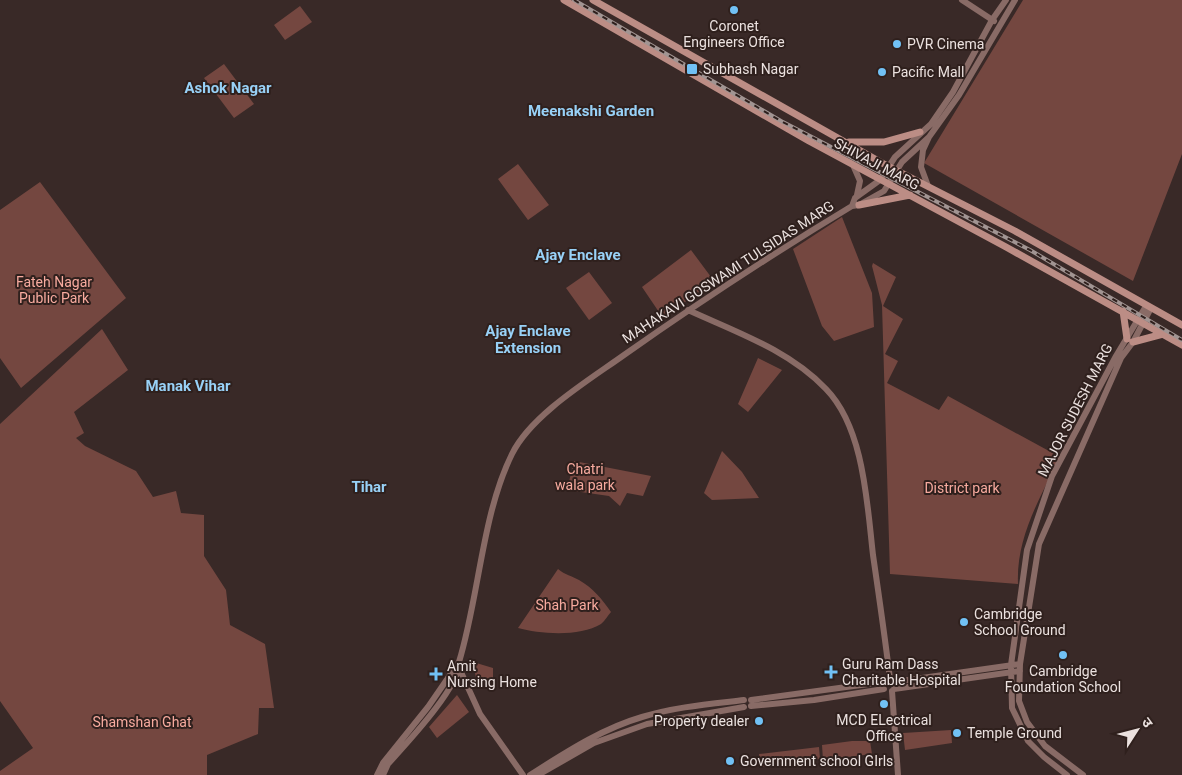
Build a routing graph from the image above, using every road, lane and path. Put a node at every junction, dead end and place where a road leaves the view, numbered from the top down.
1 (564, 0) edge
2 (593, 0) edge
3 (962, 0) edge
4 (1006, 0) edge
5 (1015, 0) edge
6 (992, 20) junction
7 (999, 24) junction
8 (920, 132) junction
9 (929, 137) junction
10 (847, 142) junction
11 (852, 164) junction
12 (892, 168) junction
13 (880, 180) junction
14 (889, 184) junction
15 (928, 186) junction
16 (910, 195) junction
17 (855, 203) junction
18 (1148, 307) junction
19 (688, 310) junction
20 (1123, 312) junction
21 (1140, 321) junction
22 (1182, 325) edge
23 (1164, 334) junction
24 (1130, 341) junction
25 (1182, 345) edge
26 (459, 662) junction
27 (1020, 668) junction
28 (1011, 669) junction
29 (460, 670) junction
30 (890, 685) junction
31 (748, 703) junction
32 (377, 775) edge
33 (383, 775) edge
34 (523, 775) edge
35 (530, 775) edge
36 (538, 775) edge
37 (898, 775) edge
38 (1067, 775) edge
39 (1083, 775) edge

1 - 11 main road, SHIVAJI MARG
2 - 10 main road, SHIVAJI MARG
3 - 6 street
4 - 6 street
5 - 7 street
6 - 7 street
6 - 8 street
7 - 9 street
8 - 10 main road
8 - 12 street
9 - 12 street
9 - 15 street
10 - 12 main road, SHIVAJI MARG
11 - 13 main road, SHIVAJI MARG
11 - 17 street
12 - 13 street
12 - 14 street
12 - 15 main road, SHIVAJI MARG
13 - 14 main road, SHIVAJI MARG
13 - 17 street, MAHAKAVI GOSWAMI TULSIDAS MARG
14 - 16 main road, SHIVAJI MARG
14 - 17 street, MAHAKAVI GOSWAMI TULSIDAS MARG
15 - 18 main road, SHIVAJI MARG
16 - 17 main road
16 - 20 main road, SHIVAJI MARG
17 - 19 street, MAHAKAVI GOSWAMI TULSIDAS MARG
18 - 21 street, MAJOR SUDESH MARG
18 - 22 main road, SHIVAJI MARG
19 - 26 street, MAHAKAVI GOSWAMI TULSIDAS MARG
19 - 30 street
20 - 21 main road, SHIVAJI MARG
20 - 24 main road
21 - 23 main road, SHIVAJI MARG
21 - 24 street, MAJOR SUDESH MARG
23 - 24 main road
23 - 25 main road, SHIVAJI MARG
24 - 27 street, MAJOR SUDESH MARG
24 - 28 street, MAJOR SUDESH MARG
26 - 29 street, MAHAKAVI GOSWAMI TULSIDAS MARG
26 - 32 street, MAHAKAVI GOSWAMI TULSIDAS MARG
27 - 28 street
27 - 39 street, MAJOR SUDESH MARG
28 - 30 street
28 - 38 street, MAJOR SUDESH MARG
29 - 33 street
29 - 34 street, MAHAKAVI GOSWAMI TULSIDAS MARG
30 - 31 street
30 - 37 street
31 - 35 street
31 - 36 street

